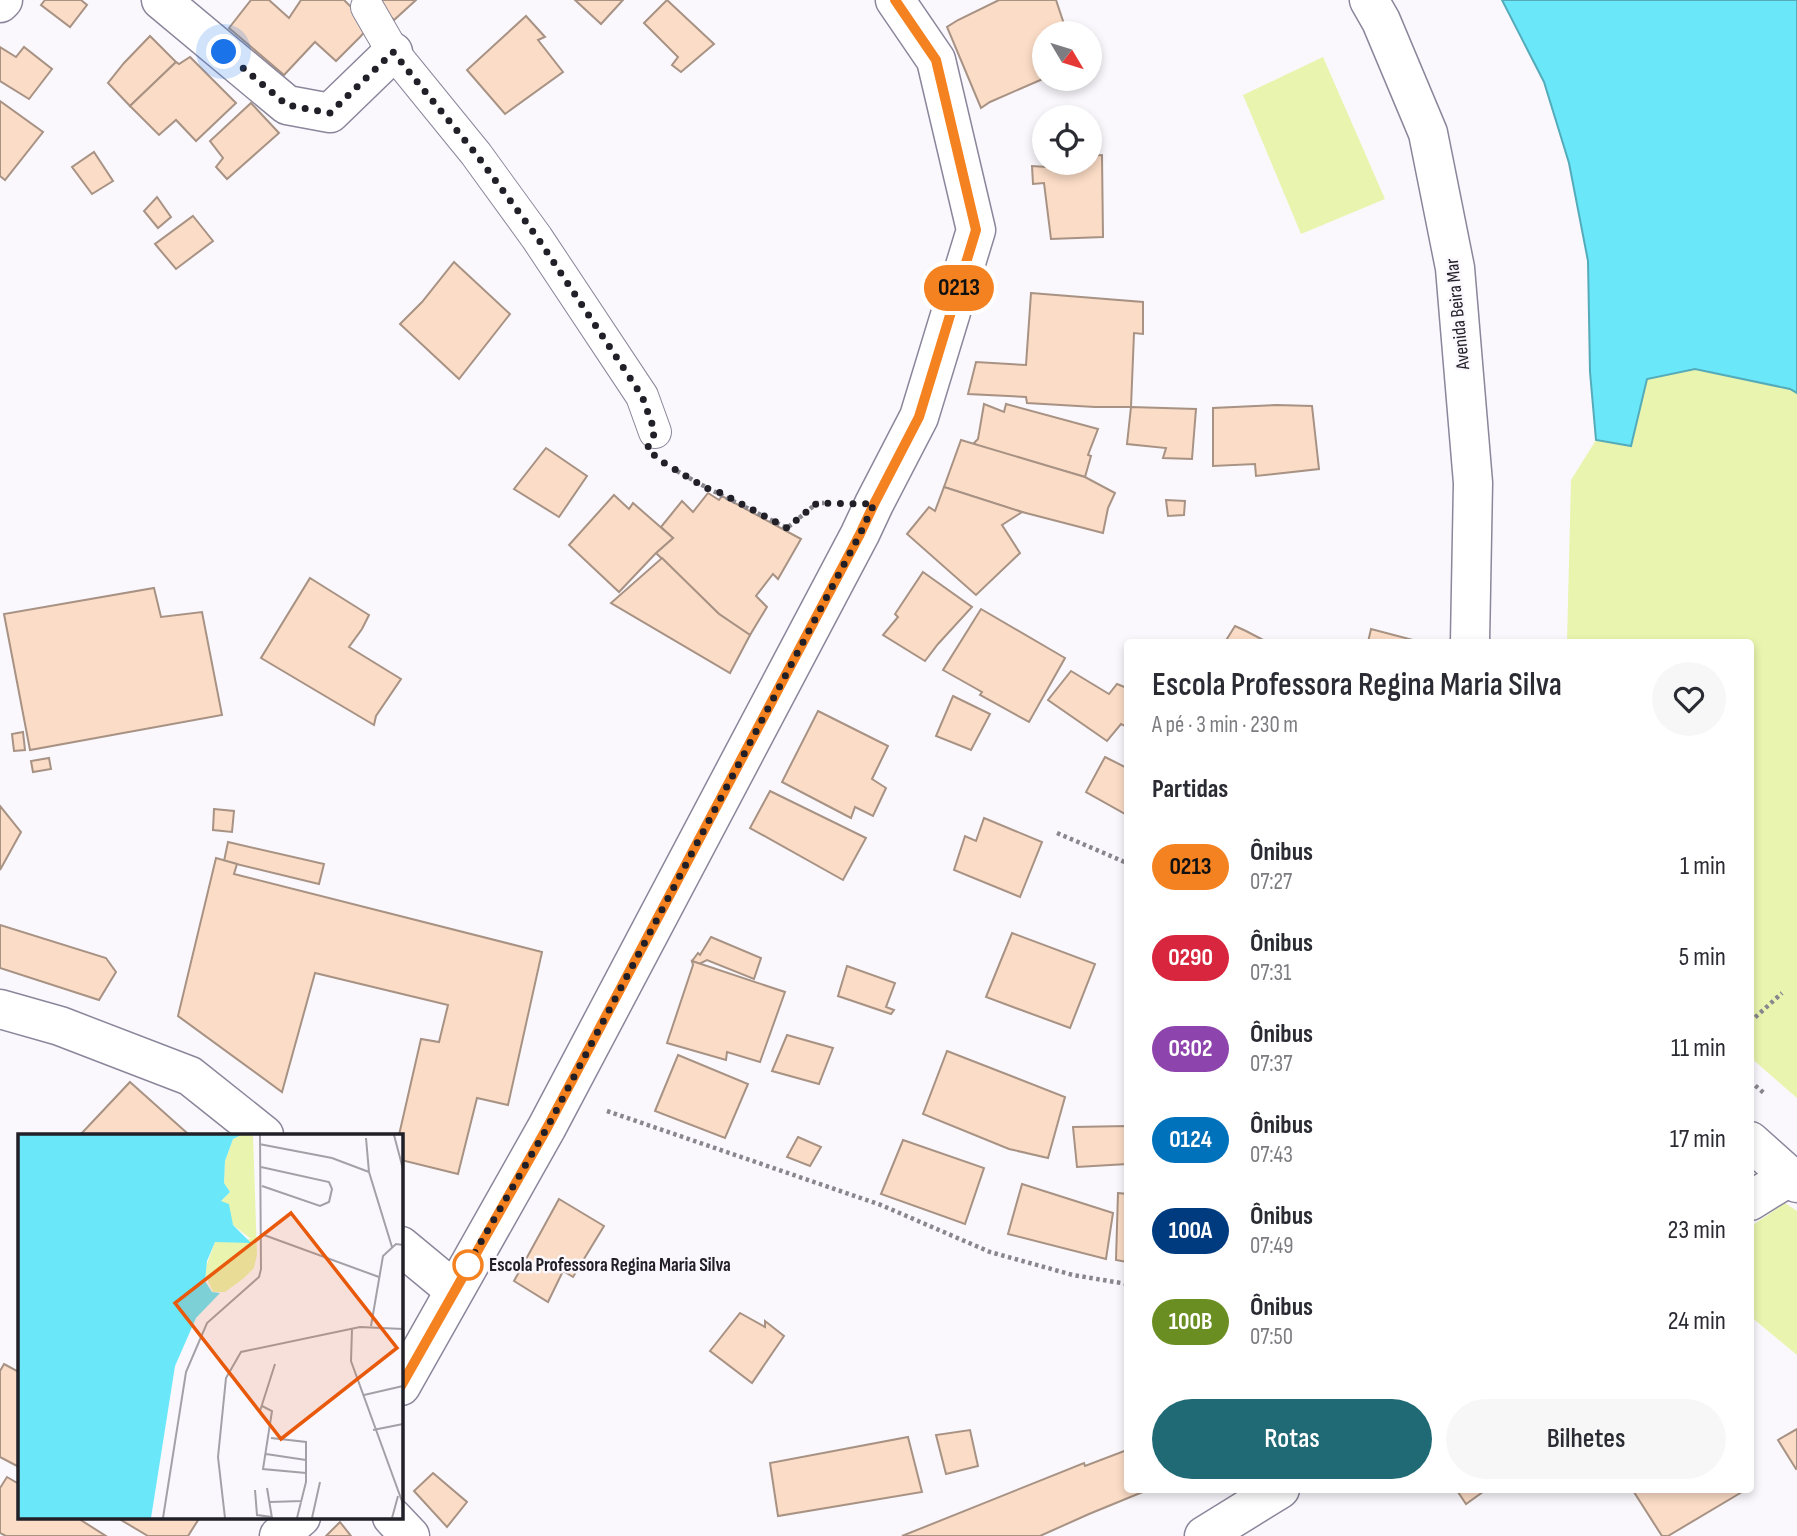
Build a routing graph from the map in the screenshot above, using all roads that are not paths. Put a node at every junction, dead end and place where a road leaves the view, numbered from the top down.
1 (160, 0) edge
2 (895, 0) edge
3 (1369, 0) edge
4 (367, 7) dead end
5 (393, 52) junction
6 (655, 432) road end
7 (1470, 639) edge
8 (0, 1009) edge
9 (263, 1134) edge
10 (1754, 1145) edge
11 (1793, 1180) edge
12 (1754, 1199) edge
13 (402, 1247) edge
14 (454, 1290) junction
15 (402, 1384) edge
16 (1274, 1493) edge
17 (299, 1518) edge
18 (393, 1518) edge
19 (279, 1536) edge
20 (410, 1536) edge
21 (1204, 1536) edge

1 - 5 street
2 - 14 street
3 - 7 street, Avenida Beira Mar
4 - 5 lane
5 - 6 lane
8 - 9 street
10 - 11 street
11 - 12 street
13 - 14 street
14 - 15 street
16 - 21 street
17 - 19 street
18 - 20 street

